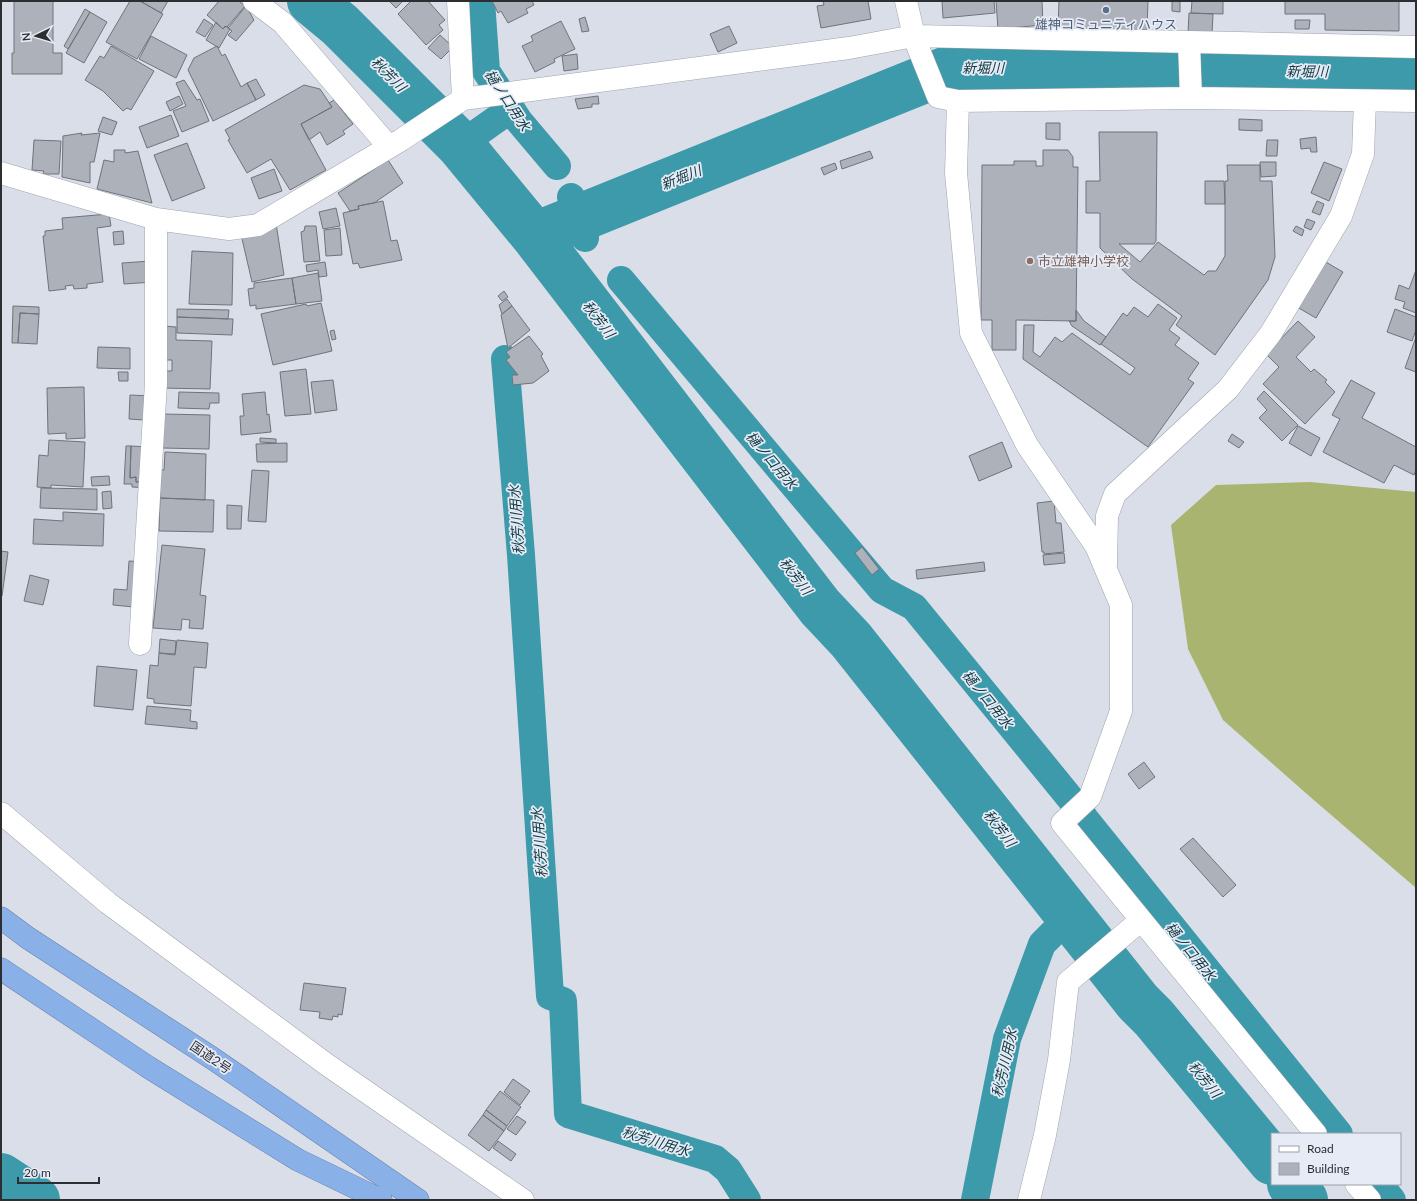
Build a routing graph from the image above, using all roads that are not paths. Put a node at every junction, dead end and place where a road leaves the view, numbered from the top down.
1 (254, 1) edge
2 (458, 1) edge
3 (906, 1) edge
4 (915, 40) junction
5 (1416, 47) edge
6 (1189, 48) junction
7 (1191, 92) junction
8 (948, 99) junction
9 (1365, 101) junction
10 (1416, 101) edge
11 (459, 102) junction
12 (395, 144) junction
13 (1, 173) edge
14 (156, 219) junction
15 (1106, 567) junction
16 (140, 644) dead end
17 (1, 813) edge
18 (1, 918) edge
19 (1141, 920) junction
20 (1, 969) edge
21 (1315, 1133) edge
22 (1357, 1185) edge
23 (381, 1200) edge
24 (418, 1200) edge
25 (523, 1200) edge
26 (1029, 1200) edge
27 (1370, 1200) edge

1 - 12 street
2 - 11 street
3 - 4 street
4 - 6 street
4 - 8 street
4 - 11 street
5 - 6 street
6 - 7 street
7 - 8 street
7 - 9 street
8 - 15 street
9 - 10 street
9 - 15 street
11 - 12 street
12 - 14 street
13 - 14 street
14 - 16 street
15 - 19 street
17 - 25 street
18 - 24 highway, 国道2号
19 - 21 street
19 - 26 street
20 - 23 highway
22 - 27 street

